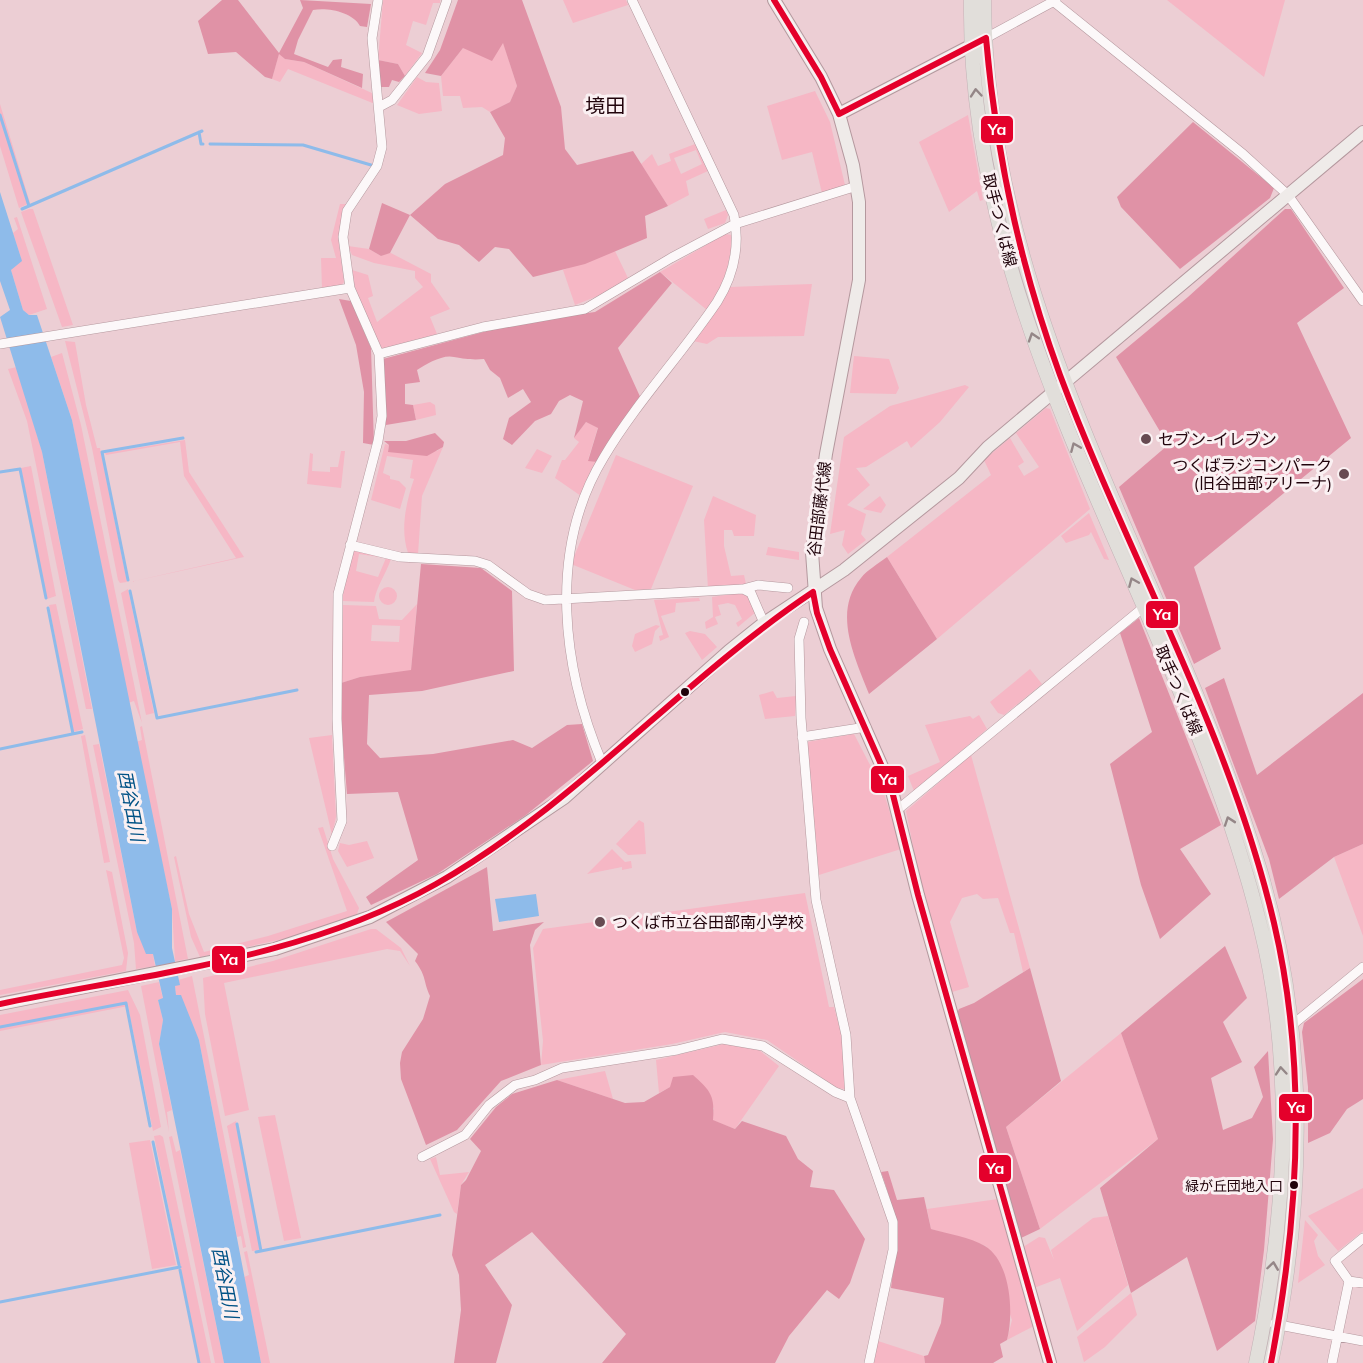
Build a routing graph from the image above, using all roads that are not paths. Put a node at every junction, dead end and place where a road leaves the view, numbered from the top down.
1 (378, 0) edge
2 (447, 0) edge
3 (632, 0) edge
4 (774, 0) edge
5 (971, 0) edge
6 (984, 0) edge
7 (1055, 1) edge
8 (986, 38) junction
9 (973, 45) junction
10 (379, 107) junction
11 (838, 114) junction
12 (1363, 132) edge
13 (857, 186) junction
14 (1288, 195) junction
15 (735, 224) junction
16 (350, 288) junction
17 (1363, 301) edge
18 (0, 344) edge
19 (379, 354) junction
20 (1065, 382) junction
21 (1053, 392) junction
22 (350, 545) junction
23 (788, 588) dead end
24 (743, 589) junction
25 (813, 592) junction
26 (564, 600) junction
27 (1144, 607) junction
28 (804, 622) dead end
29 (764, 623) junction
30 (866, 728) junction
31 (802, 736) junction
32 (603, 765) junction
33 (896, 811) junction
34 (332, 846) dead end
35 (1363, 967) edge
36 (0, 1004) edge
37 (1291, 1026) junction
38 (850, 1098) junction
39 (422, 1157) dead end
40 (1363, 1238) edge
41 (1349, 1281) junction
42 (1363, 1284) edge
43 (1264, 1323) junction
44 (1279, 1324) junction
45 (1337, 1335) junction
46 (1363, 1341) edge
47 (868, 1363) edge
48 (1050, 1363) edge
49 (1256, 1363) edge
50 (1271, 1363) edge
51 (1332, 1363) edge

1 - 10 street
2 - 10 street
3 - 15 street
4 - 11 street, 谷田部藤代線
5 - 9 main road, 取手つくば線
6 - 8 main road, 取手つくば線
7 - 8 street
7 - 14 street
8 - 9 street
8 - 20 main road, 取手つくば線
9 - 11 street
21 -> 9 main road, 取手つくば線
10 - 16 street
11 - 13 street, 谷田部藤代線
12 - 14 street
13 - 15 street
13 - 25 street, 谷田部藤代線
14 - 17 street
14 - 20 street
15 - 19 street
15 - 26 street
16 - 18 street
16 - 19 street
19 - 22 street
20 - 21 street
20 - 37 main road, 取手つくば線
21 - 25 street
27 -> 21 main road, 取手つくば線
22 - 26 street
22 - 34 street
23 - 24 street
24 - 26 street
24 - 29 street
25 - 29 street
25 - 30 street, 谷田部藤代線
26 - 32 street
27 - 33 street
43 -> 27 main road, 取手つくば線
28 - 31 street
29 - 32 street
30 - 31 street
30 - 33 street, 谷田部藤代線
31 - 38 street
32 - 36 street
33 - 48 street, 谷田部藤代線
35 - 37 street
37 - 44 main road, 取手つくば線
38 - 39 street
38 - 47 street
40 - 41 street
41 - 42 street
41 - 45 street
43 - 44 street
43 - 49 main road, 取手つくば線
44 - 45 street
44 - 50 main road, 取手つくば線
45 - 46 street
45 - 51 street

